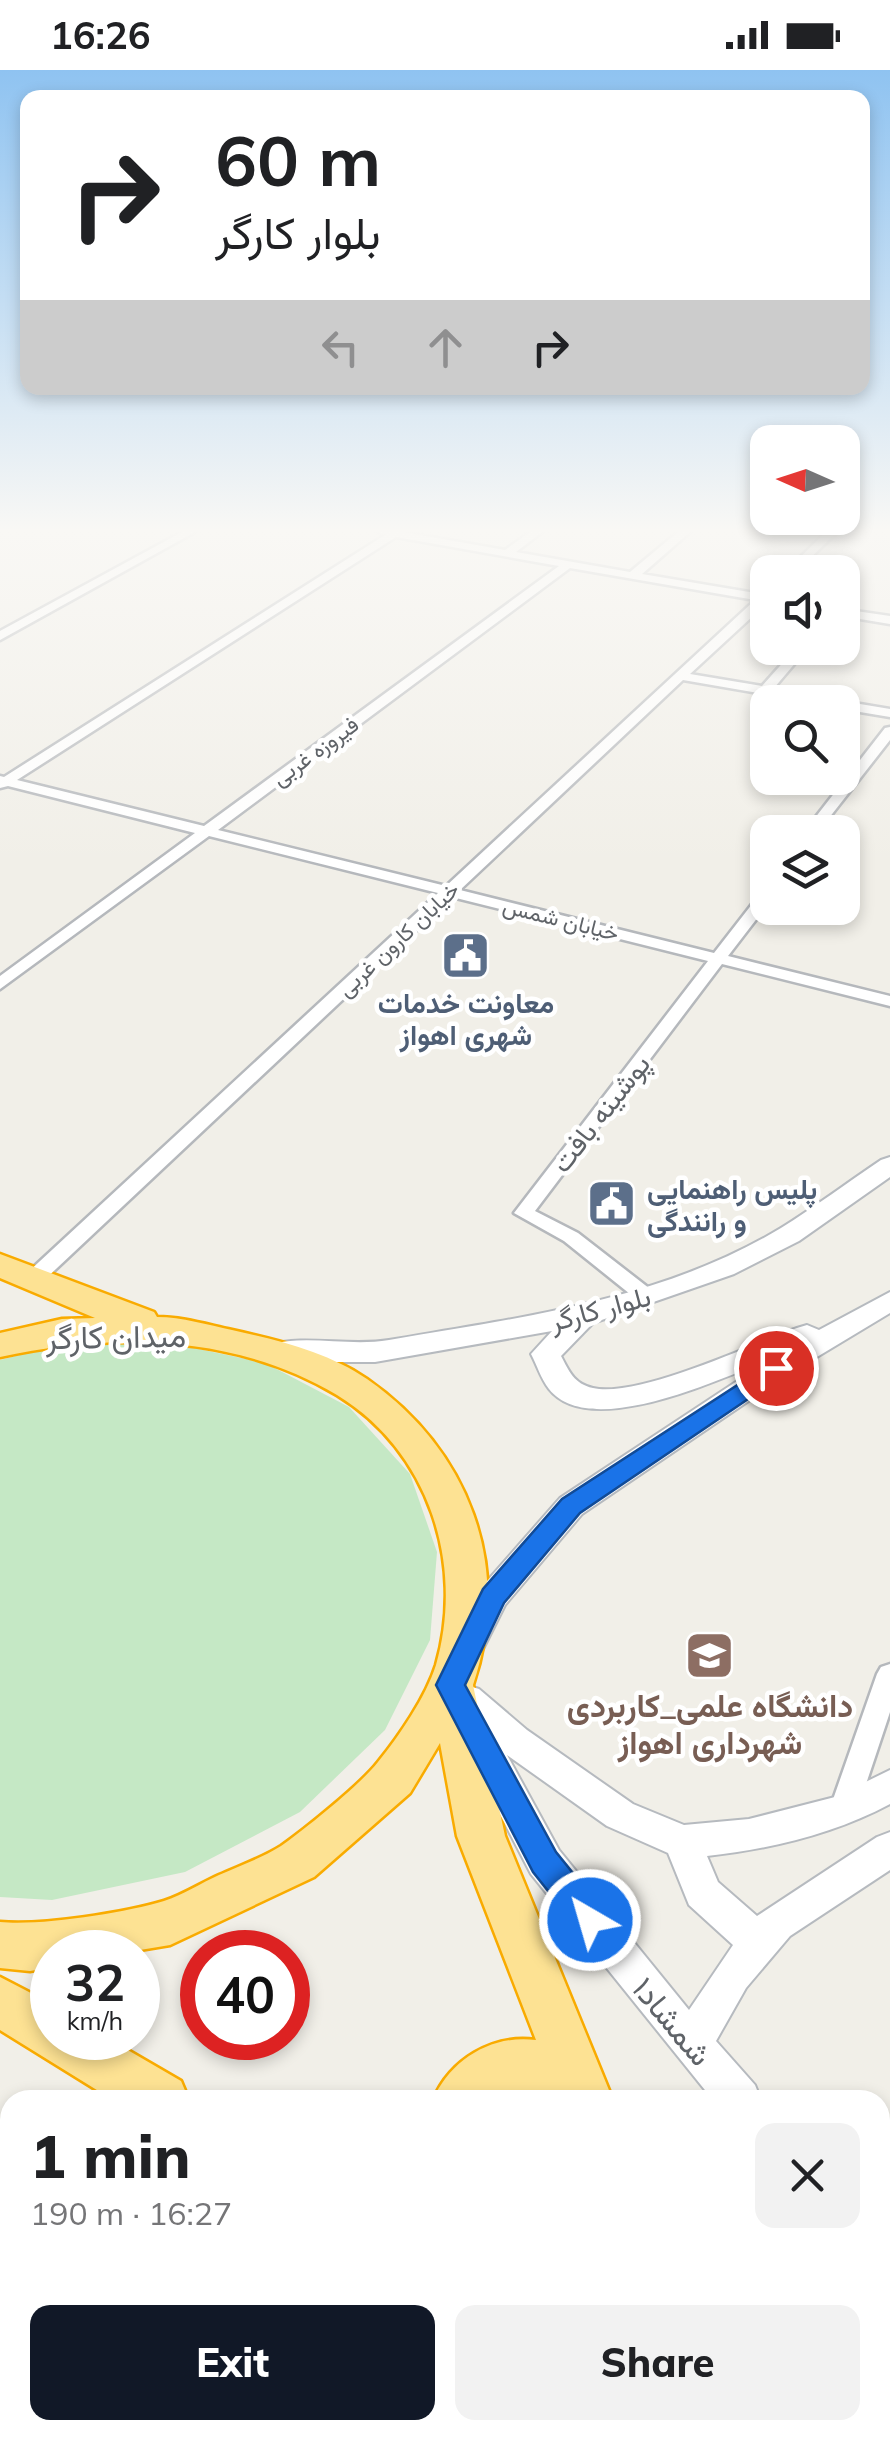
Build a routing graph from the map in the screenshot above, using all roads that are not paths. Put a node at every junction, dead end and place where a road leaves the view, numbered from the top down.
1 (220, 643) edge
2 (462, 643) edge
3 (716, 643) edge
4 (787, 665) edge
5 (680, 676) junction
6 (770, 685) edge
7 (750, 688) edge
8 (860, 708) edge
9 (890, 713) edge
10 (890, 731) edge
11 (2, 782) edge
12 (825, 815) edge
13 (206, 832) junction
14 (448, 892) junction
15 (750, 917) edge
16 (719, 958) junction
17 (0, 984) edge
18 (890, 1001) edge
19 (890, 1165) edge
20 (16, 1272) edge
21 (647, 1297) junction
22 (879, 1307) edge
23 (583, 1316) junction
24 (171, 1328) junction
25 (0, 1345) edge
26 (278, 1352) junction
27 (455, 1673) junction
28 (890, 1674) edge
29 (890, 1786) edge
30 (844, 1810) junction
31 (682, 1842) junction
32 (890, 1849) edge
33 (760, 1943) junction
34 (0, 1945) edge
35 (0, 2001) edge
36 (30, 2019) edge
37 (692, 2044) junction
38 (96, 2060) edge
39 (146, 2090) edge
40 (470, 2090) edge
41 (568, 2090) edge
42 (582, 2090) edge
43 (731, 2090) edge

1 - 11 street
2 - 13 street, فیروزه غربی
3 - 5 street, خیابان کارون غربی
4 - 6 street
5 - 7 street
5 - 14 street, خیابان کارون غربی
8 - 9 street
10 - 12 street
11 - 13 street, خیابان شمس
13 - 14 street, خیابان شمس
13 - 17 street, فیروزه غربی
14 - 16 street, خیابان شمس
14 - 20 street, خیابان کارون غربی
15 - 16 street, پوشینه بافت
16 - 18 street, خیابان شمس
16 - 21 street, پوشینه بافت
19 - 21 main road, بلوار کارگر
20 - 24 highway
21 - 23 main road, بلوار کارگر
22 - 23 main road
22 - 27 main road
23 - 26 main road, بلوار کارگر
24 - 25 highway, میدان کارگر
24 - 26 highway, میدان کارگر
26 - 27 highway, میدان کارگر
27 - 31 main road
27 - 34 highway, میدان کارگر
27 - 37 main road, شمشاد۱
27 - 42 highway
28 - 30 street
29 - 30 main road
30 - 31 main road
31 - 33 main road
32 - 33 main road
33 - 37 main road
35 - 36 highway
37 - 43 main road, شمشاد۱
38 - 39 highway
40 - 41 highway

